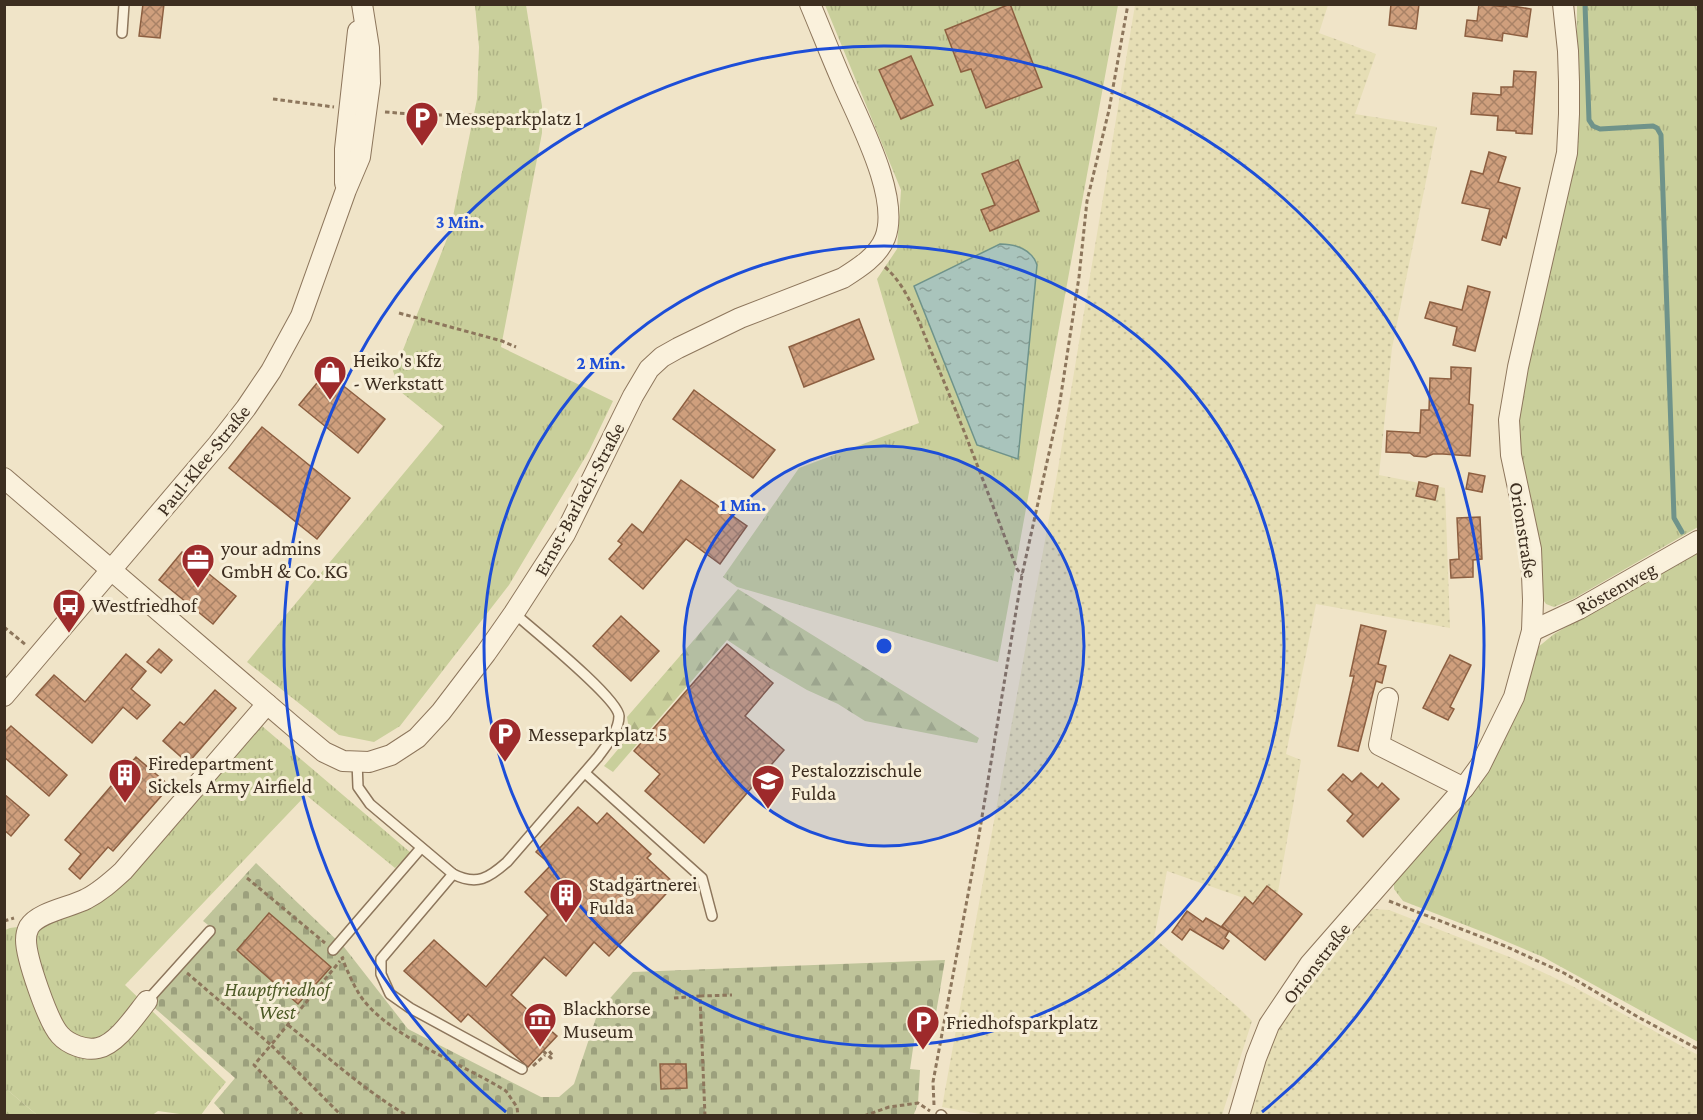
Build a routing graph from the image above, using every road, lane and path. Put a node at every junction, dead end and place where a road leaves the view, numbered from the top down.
1 (124, 4) edge
2 (810, 4) edge
3 (1128, 4) edge
4 (1563, 4) edge
5 (362, 7) edge
6 (122, 33) dead end
7 (273, 99) dead end
8 (343, 108) dead end
9 (383, 112) dead end
10 (554, 123) dead end
11 (873, 256) junction
12 (399, 313) dead end
13 (516, 346) dead end
14 (4, 478) edge
15 (1698, 541) edge
16 (112, 570) junction
17 (1022, 575) junction
18 (514, 613) junction
19 (4, 627) edge
20 (1532, 631) junction
21 (29, 648) dead end
22 (4, 696) edge
23 (1388, 698) dead end
24 (267, 704) junction
25 (357, 761) junction
26 (585, 773) junction
27 (1464, 788) junction
28 (422, 848) junction
29 (453, 874) junction
30 (247, 878) dead end
31 (1375, 892) junction
32 (712, 916) dead end
33 (210, 931) dead end
34 (333, 950) junction
35 (342, 958) junction
36 (179, 966) junction
37 (732, 995) dead end
38 (700, 996) junction
39 (674, 998) dead end
40 (147, 1001) joint
41 (288, 1025) junction
42 (271, 1045) junction
43 (1698, 1049) edge
44 (522, 1070) dead end
45 (939, 1115) edge
46 (303, 1116) edge
47 (342, 1116) edge
48 (408, 1116) edge
49 (518, 1116) edge
50 (705, 1116) edge
51 (864, 1116) edge
52 (1239, 1116) edge

1 - 6 lane
2 - 11 street, Ernst-Barlach-Straße
3 - 17 path
4 - 20 street, Orionstraße
5 - 16 street, Paul-Klee-Straße
7 - 8 path
9 - 10 path
11 - 17 path
11 - 18 street, Ernst-Barlach-Straße
12 - 13 path
14 - 16 street, Ernst-Barlach-Straße
15 - 20 street, Röstenweg
16 - 22 street, Paul-Klee-Straße
16 - 24 street, Ernst-Barlach-Straße
17 - 45 path
18 - 25 street, Ernst-Barlach-Straße
18 - 26 lane
19 - 21 path
20 - 27 street, Orionstraße
23 - 27 street
24 - 25 street, Ernst-Barlach-Straße
24 - 40 street
25 - 28 lane
26 - 29 lane
26 - 32 lane
27 - 31 street, Orionstraße
28 - 29 lane
28 - 34 lane
29 - 44 lane
30 - 34 path
31 - 43 path
31 - 52 street, Orionstraße
33 - 36 lane
34 - 35 path
35 - 41 path
35 - 49 path
36 - 40 lane
36 - 42 path
37 - 38 path
38 - 39 path
38 - 50 path
41 - 42 path
41 - 48 path
42 - 46 path
42 - 47 path
45 - 51 path

